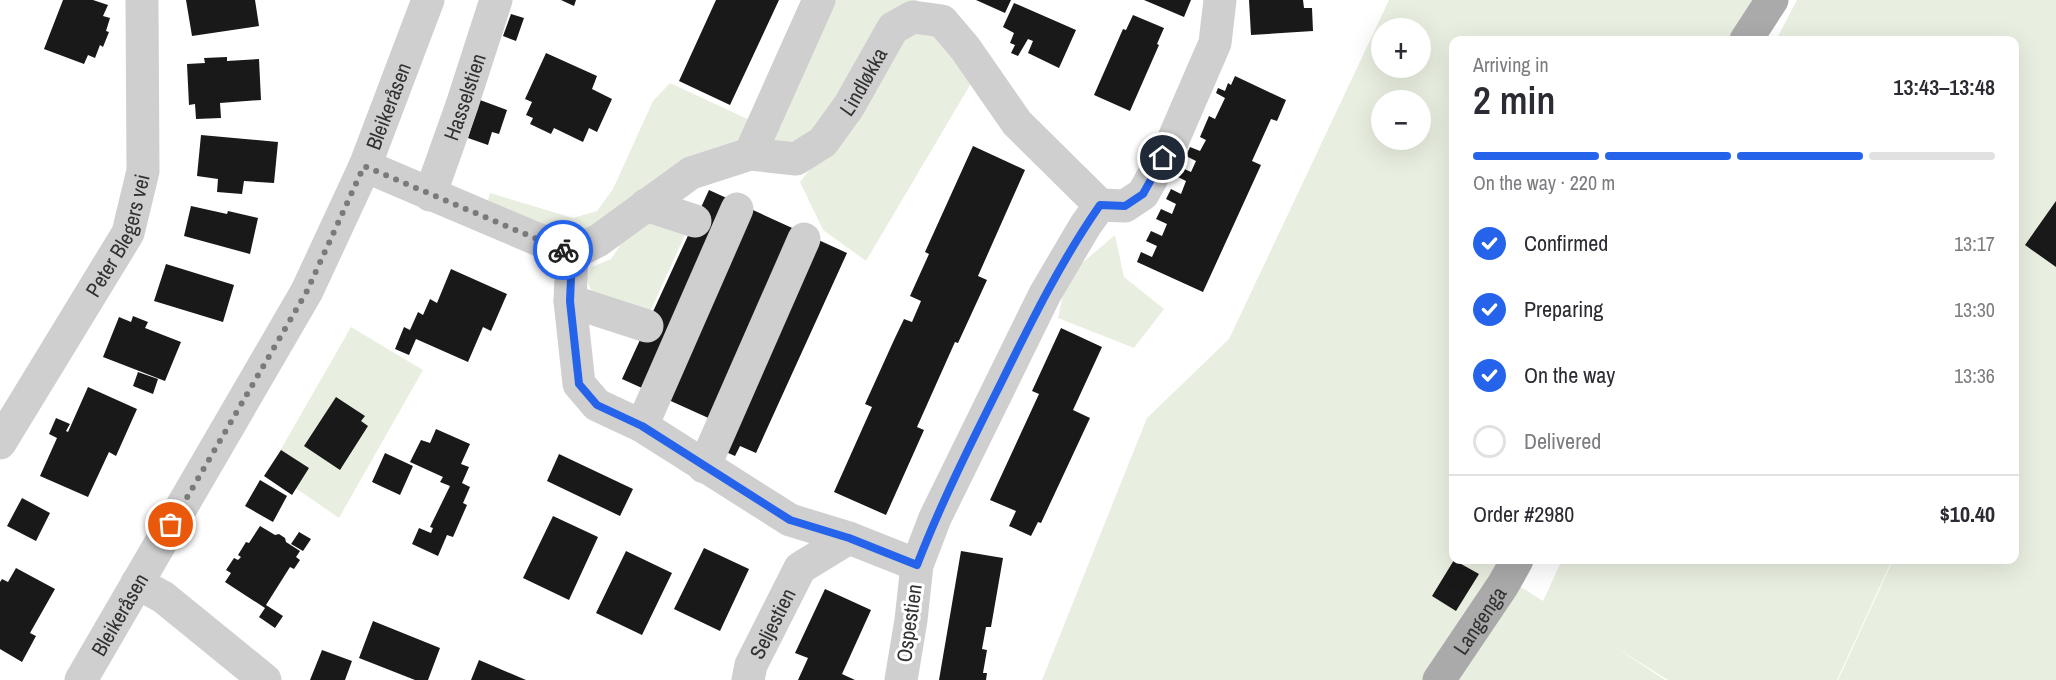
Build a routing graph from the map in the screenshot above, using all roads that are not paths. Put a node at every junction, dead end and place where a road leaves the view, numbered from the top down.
1 (142, 0) edge
2 (428, 0) edge
3 (496, 0) edge
4 (819, 0) edge
5 (1220, 0) edge
6 (1772, 0) edge
7 (1749, 36) edge
8 (750, 154) junction
9 (364, 166) junction
10 (430, 195) junction
11 (646, 205) junction
12 (1100, 205) junction
13 (737, 209) dead end
14 (695, 221) dead end
15 (804, 239) dead end
16 (572, 254) junction
17 (570, 301) junction
18 (647, 326) dead end
19 (642, 426) junction
20 (0, 443) edge
21 (704, 467) junction
22 (790, 520) junction
23 (849, 538) junction
24 (1515, 564) edge
25 (917, 565) junction
26 (800, 568) junction
27 (137, 583) junction
28 (81, 680) edge
29 (266, 680) edge
30 (748, 680) edge
31 (902, 680) edge
32 (1439, 680) edge

1 - 20 street, Peter Blegers vei
2 - 9 street, Bleikeråsen
3 - 10 street, Hasselstien
4 - 8 street
5 - 12 street
6 - 7 main road
8 - 11 street, Lindløkka
8 - 12 street, Lindløkka
9 - 10 street
9 - 27 street, Bleikeråsen
10 - 16 street
11 - 14 street
11 - 16 street, Lindløkka
12 - 25 street
13 - 19 street
15 - 21 street
16 - 17 street
17 - 18 street
17 - 19 street
19 - 21 street
21 - 22 street
22 - 23 street
22 - 26 street, Seljestien
23 - 25 street
23 - 26 street, Seljestien
24 - 32 main road, Langenga
25 - 31 street, Ospestien
26 - 30 street, Seljestien
27 - 28 street, Bleikeråsen
27 - 29 street

